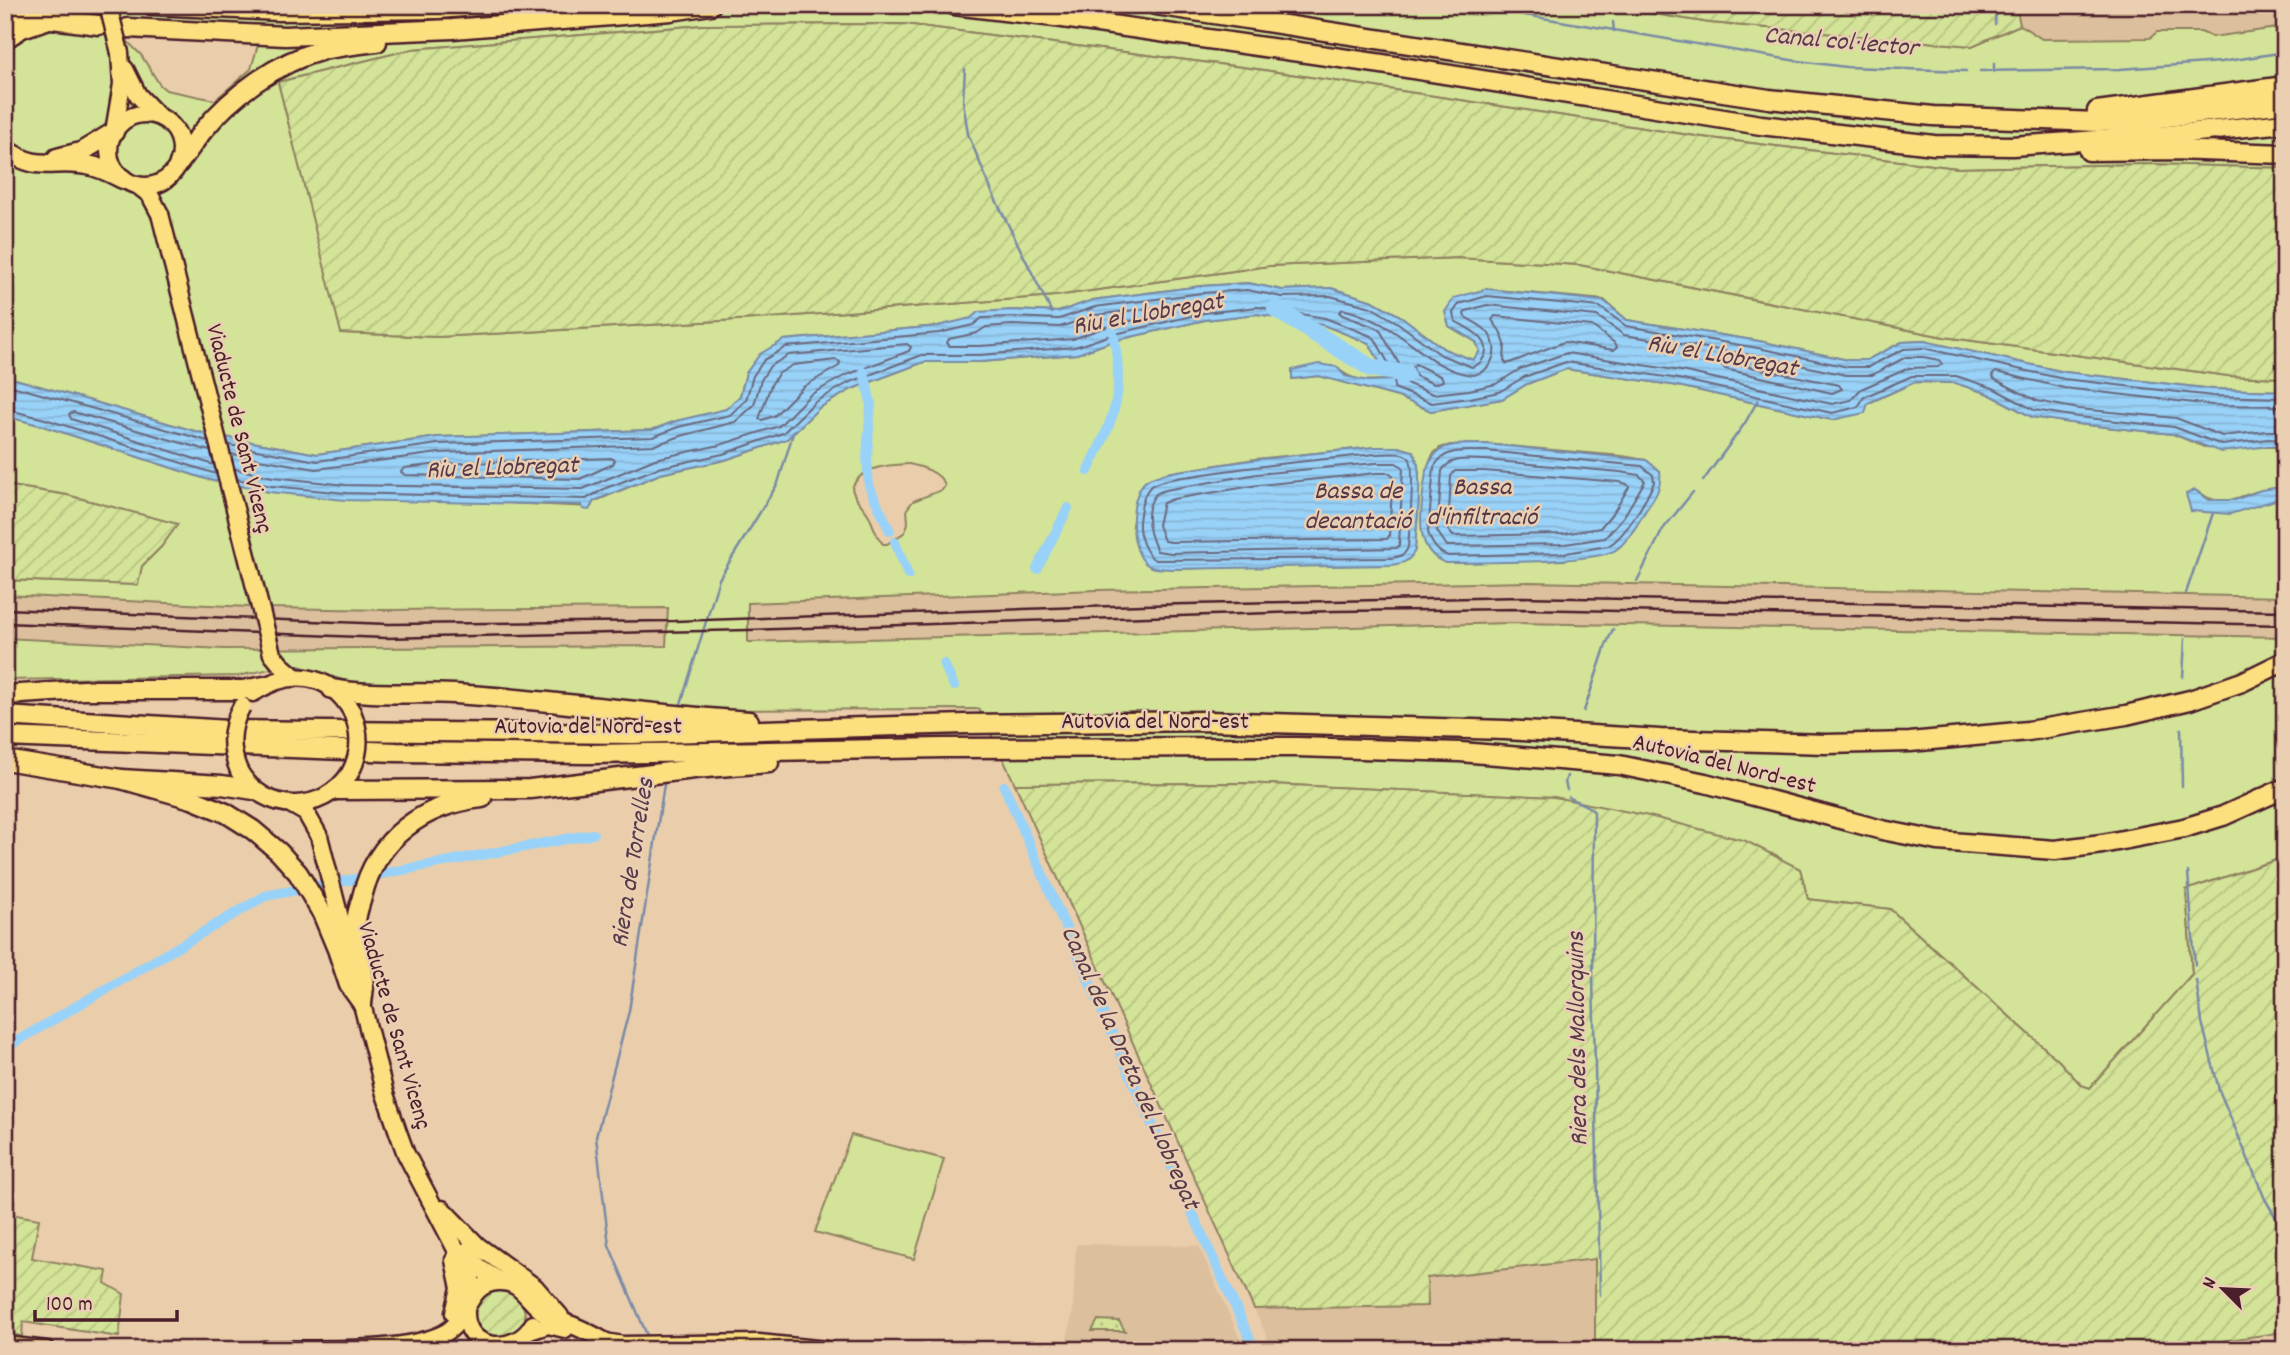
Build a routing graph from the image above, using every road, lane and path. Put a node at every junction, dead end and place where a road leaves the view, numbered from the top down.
1 (107, 5) edge
2 (152, 5) edge
3 (489, 5) edge
4 (710, 5) edge
5 (954, 5) edge
6 (1156, 5) edge
7 (5, 13) edge
8 (54, 18) junction
9 (99, 25) dead end
10 (128, 28) dead end
11 (453, 29) junction
12 (5, 39) edge
13 (120, 53) junction
14 (2285, 86) edge
15 (2285, 103) edge
16 (158, 116) junction
17 (2042, 119) junction
18 (2285, 124) edge
19 (114, 132) junction
20 (5, 140) edge
21 (2012, 146) junction
22 (5, 149) edge
23 (2285, 154) edge
24 (179, 163) junction
25 (166, 180) junction
26 (130, 182) junction
27 (160, 214) junction
28 (272, 654) junction
29 (2285, 661) edge
30 (295, 677) junction
31 (264, 686) junction
32 (332, 689) junction
33 (5, 695) edge
34 (5, 716) edge
35 (703, 725) junction
36 (5, 737) edge
37 (5, 760) edge
38 (696, 761) junction
39 (121, 779) junction
40 (2285, 788) edge
41 (530, 789) junction
42 (254, 790) junction
43 (332, 793) junction
44 (292, 805) junction
45 (319, 836) junction
46 (330, 912) junction
47 (362, 1003) junction
48 (423, 1186) junction
49 (442, 1221) junction
50 (500, 1281) junction
51 (531, 1301) junction
52 (468, 1304) junction
53 (566, 1322) junction
54 (526, 1340) edge
55 (477, 1341) junction
56 (615, 1344) junction
57 (5, 1345) edge
58 (427, 1345) edge
59 (47, 1350) edge
60 (263, 1350) edge
61 (497, 1350) edge
62 (827, 1350) edge

1 - 13 main road, bridge
2 - 3 highway
4 - 11 highway
5 - 21 highway
6 - 17 highway
7 - 8 highway
8 - 9 highway
8 - 12 highway
10 - 11 highway
11 - 24 highway
13 - 16 main road
13 - 19 main road
14 - 17 highway
15 - 17 highway
16 - 19 main road
16 - 24 main road
18 - 21 highway
19 - 20 highway
19 - 26 main road
21 - 23 highway
22 - 26 highway
24 - 25 main road
25 - 26 main road
25 - 27 main road
26 - 27 main road
27 - 28 main road, Viaducte de Sant Vicenç, bridge
28 - 30 main road, Viaducte de Sant Vicenç
28 - 31 main road, Viaducte de Sant Vicenç
29 - 35 highway, Autovia del Nord-est
30 - 31 main road, Viaducte de Sant Vicenç
30 - 32 main road, Viaducte de Sant Vicenç
31 - 33 highway
31 - 42 main road, Viaducte de Sant Vicenç, bridge
32 - 35 highway
32 - 43 main road, Viaducte de Sant Vicenç, bridge
34 - 35 highway, Autovia del Nord-est
36 - 38 highway, Autovia del Nord-est
37 - 39 highway
38 - 40 highway, Autovia del Nord-est
38 - 41 highway
39 - 42 highway
39 - 46 highway
41 - 43 highway
41 - 47 highway
42 - 44 main road, Viaducte de Sant Vicenç
43 - 44 main road
43 - 45 main road, Viaducte de Sant Vicenç
44 - 45 main road, Viaducte de Sant Vicenç
45 - 46 main road, Viaducte de Sant Vicenç
46 - 47 highway
47 - 48 main road, Viaducte de Sant Vicenç
48 - 49 main road, Viaducte de Sant Vicenç
48 - 53 main road
49 - 50 main road, Viaducte de Sant Vicenç
49 - 52 main road, Viaducte de Sant Vicenç
49 - 58 main road
50 - 51 main road
50 - 52 main road
51 - 53 main road
51 - 54 main road
52 - 55 main road
52 - 58 main road
53 - 56 main road
54 - 56 main road
54 - 61 main road
55 - 58 main road
55 - 61 main road
56 - 62 main road
57 - 59 main road
58 - 60 main road

